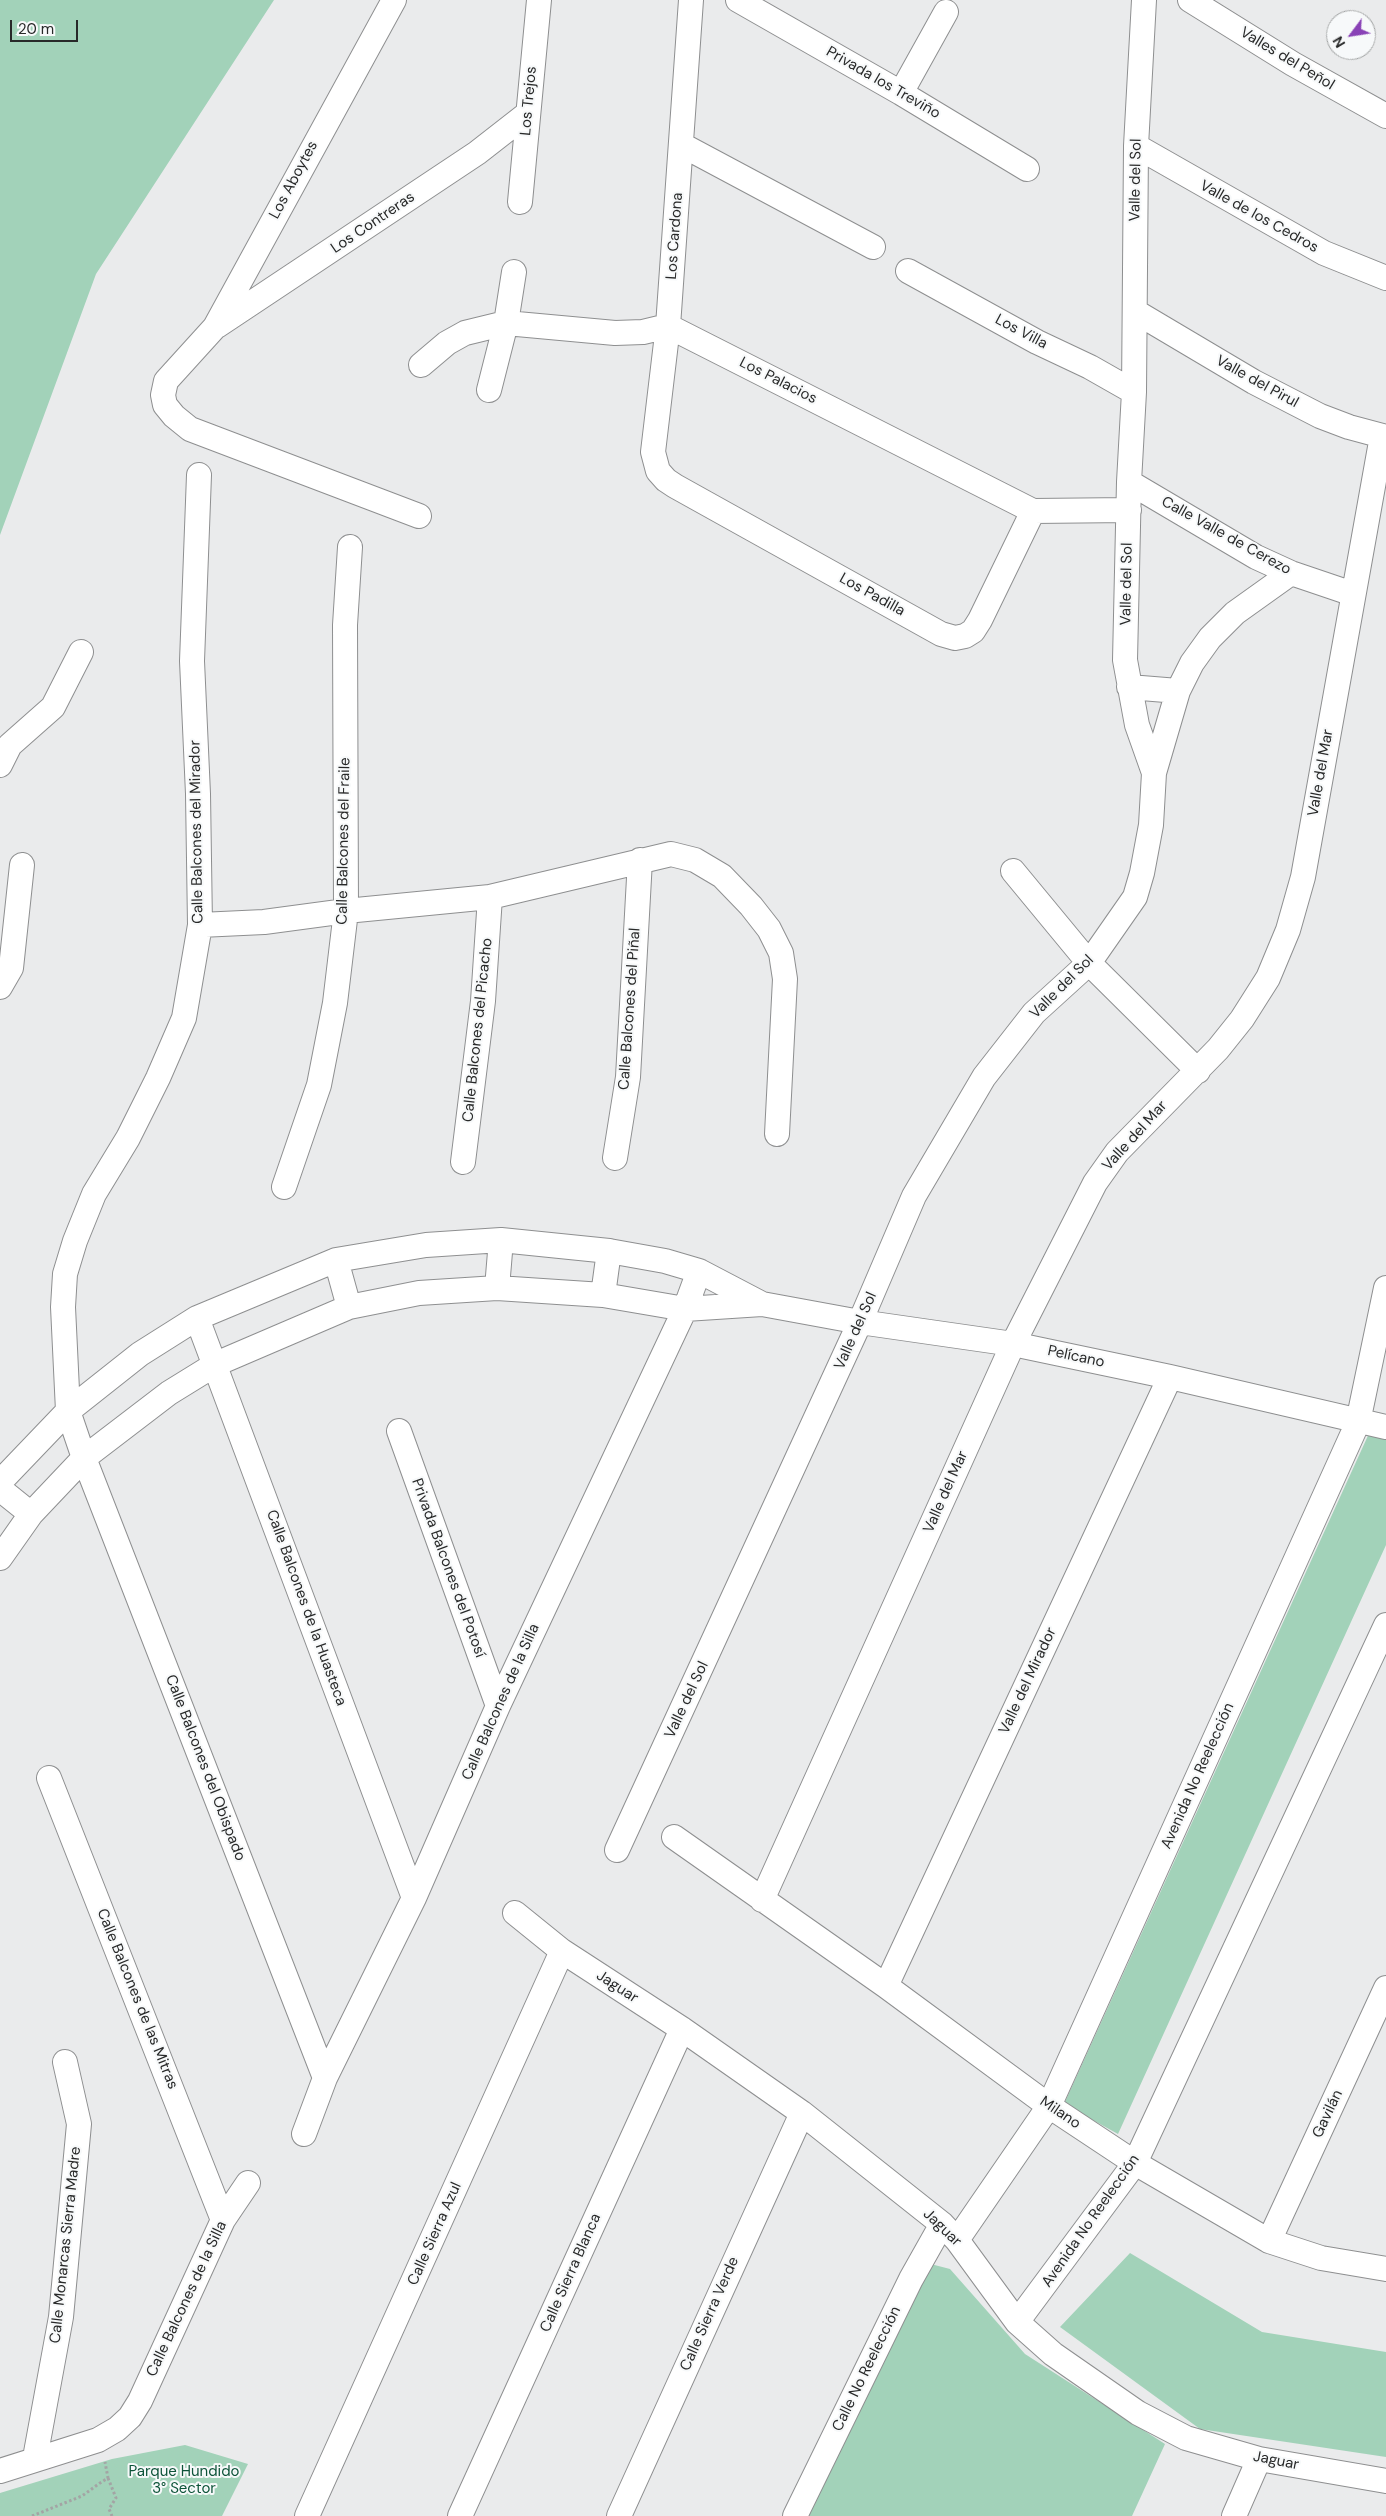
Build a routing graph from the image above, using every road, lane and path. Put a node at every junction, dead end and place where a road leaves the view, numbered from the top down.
1 (394, 0) edge
2 (539, 0) edge
3 (691, 0) edge
4 (738, 0) edge
5 (1144, 0) edge
6 (1190, 0) edge
7 (946, 12) dead end
8 (901, 93) junction
9 (528, 114) junction
10 (1386, 116) edge
11 (682, 145) junction
12 (1136, 146) junction
13 (1027, 169) dead end
14 (520, 202) dead end
15 (873, 247) dead end
16 (908, 271) dead end
17 (514, 272) dead end
18 (1386, 278) edge
19 (1136, 312) junction
20 (506, 323) junction
21 (215, 326) junction
22 (668, 326) junction
23 (422, 365) dead end
24 (489, 390) dead end
25 (1134, 392) junction
26 (1384, 437) edge
27 (658, 471) joint
28 (199, 475) dead end
29 (1129, 482) junction
30 (1129, 510) junction
31 (1033, 511) junction
32 (419, 516) dead end
33 (350, 547) dead end
34 (1291, 573) junction
35 (1353, 594) junction
36 (81, 652) dead end
37 (1129, 687) junction
38 (1178, 691) junction
39 (0, 765) edge
40 (1154, 773) junction
41 (640, 860) junction
42 (22, 865) dead end
43 (1013, 872) dead end
44 (490, 897) junction
45 (346, 911) junction
46 (200, 925) junction
47 (1089, 963) junction
48 (0, 987) edge
49 (1198, 1071) junction
50 (777, 1134) dead end
51 (615, 1158) dead end
52 (463, 1162) dead end
53 (284, 1187) dead end
54 (501, 1240) junction
55 (609, 1251) junction
56 (336, 1260) junction
57 (699, 1271) junction
58 (497, 1288) junction
59 (1386, 1288) edge
60 (603, 1295) junction
61 (762, 1304) junction
62 (349, 1307) junction
63 (685, 1309) junction
64 (197, 1318) junction
65 (860, 1322) junction
66 (1013, 1344) junction
67 (216, 1364) junction
68 (1170, 1377) junction
69 (68, 1411) junction
70 (1358, 1422) junction
71 (1386, 1427) edge
72 (399, 1431) dead end
73 (84, 1458) junction
74 (0, 1482) edge
75 (0, 1489) edge
76 (32, 1514) junction
77 (0, 1558) edge
78 (1386, 1625) edge
79 (498, 1706) junction
80 (49, 1778) dead end
81 (674, 1837) dead end
82 (617, 1850) dead end
83 (414, 1898) junction
84 (762, 1900) junction
85 (515, 1913) dead end
86 (562, 1951) junction
87 (886, 1986) junction
88 (1386, 1988) edge
89 (682, 2029) junction
90 (65, 2062) dead end
91 (325, 2078) junction
92 (1049, 2106) junction
93 (802, 2113) junction
94 (304, 2134) dead end
95 (1135, 2163) junction
96 (248, 2183) dead end
97 (223, 2220) junction
98 (949, 2232) junction
99 (1270, 2241) junction
100 (1386, 2269) edge
101 (1017, 2322) junction
102 (98, 2440) junction
103 (35, 2458) junction
104 (1259, 2459) junction
105 (0, 2471) edge
106 (108, 2478) junction
107 (1386, 2481) edge
108 (32, 2516) edge
109 (112, 2516) edge
110 (307, 2516) edge
111 (460, 2516) edge
112 (619, 2516) edge
113 (795, 2516) edge
114 (1234, 2516) edge

1 - 21 street, Los Aboytes
2 - 9 street, Los Trejos
3 - 11 street, Los Cardona
4 - 8 street, Privada los Treviño
5 - 12 street, Valle del Sol
6 - 10 street, Valles del Peñol
7 - 8 street
8 - 13 street, Privada los Treviño
9 - 14 street, Los Trejos
9 - 21 street, Los Contreras
11 - 15 street
11 - 22 street, Los Cardona
12 - 18 street, Valle de los Cedros
12 - 19 street, Valle del Sol
16 - 25 street, Los Villa
17 - 20 street
19 - 25 street, Valle del Sol
19 - 26 street, Valle del Pirul
20 - 22 street
20 - 23 street
20 - 24 street
21 - 32 street, Los Aboytes
22 - 27 street, Los Cardona
22 - 31 street, Los Palacios
25 - 29 street, Valle del Sol
26 - 35 street, Valle del Mar
27 - 31 street, Los Padilla
28 - 46 street, Calle Balcones del Mirador
29 - 30 street, Valle del Sol
29 - 34 street, Calle Valle de Cerezo
30 - 31 street, Los Palacios
30 - 37 street, Valle del Sol
33 - 45 street, Calle Balcones del Fraile
34 - 35 street, Calle Valle de Cerezo
34 - 38 street
35 - 49 street, Valle del Mar
36 - 39 street
37 - 38 street
37 - 40 street, Valle del Sol
38 - 40 street
40 - 47 street, Valle del Sol
41 - 44 street
41 - 50 street
41 - 51 street, Calle Balcones del Piñal
42 - 48 street
43 - 47 street
44 - 45 street
44 - 52 street, Calle Balcones del Picacho
45 - 46 street
45 - 53 street, Calle Balcones del Fraile
46 - 69 street, Calle Balcones del Mirador
47 - 49 street
47 - 65 street, Valle del Sol
49 - 66 street, Valle del Mar
54 - 55 street
54 - 56 street
54 - 58 street
55 - 57 street
55 - 60 street
56 - 62 street
56 - 64 street
57 - 61 street, Pelícano
57 - 63 street, Calle Balcones de la Silla
58 - 60 street
58 - 62 street
59 - 70 street, Avenida No Reelección
60 - 63 street
61 - 63 street, Pelícano
61 - 65 street, Pelícano
62 - 67 street
63 - 79 street, Calle Balcones de la Silla
64 - 67 street, Calle Balcones de la Huasteca
64 - 69 street
65 - 66 street, Pelícano
65 - 82 street, Valle del Sol
66 - 68 street, Pelícano
66 - 84 street, Valle del Mar
67 - 73 street
67 - 83 street, Calle Balcones de la Huasteca
68 - 70 street, Pelícano
68 - 87 street, Valle del Mirador
69 - 73 street, Calle Balcones del Mirador
69 - 74 street
70 - 71 street, Pelícano
70 - 92 street, Avenida No Reelección
72 - 79 street, Privada Balcones del Potosí
73 - 76 street
73 - 91 street, Calle Balcones del Obispado
75 - 76 street
76 - 77 street
78 - 95 street, Avenida No Reelección
79 - 83 street, Calle Balcones de la Silla
80 - 97 street, Calle Balcones de las Mitras
81 - 84 street, Milano
83 - 91 street, Calle Balcones de la Silla
84 - 87 street, Milano
85 - 86 street, Jaguar
86 - 89 street, Jaguar
86 - 110 street, Calle Sierra Azul
87 - 92 street, Milano
88 - 99 street, Gavilán
89 - 93 street, Jaguar
89 - 111 street, Calle Sierra Blanca
90 - 103 street, Calle Monarcas Sierra Madre
91 - 94 street, Calle Balcones de la Silla
92 - 95 street, Milano
92 - 98 street, Avenida No Reelección
93 - 98 street, Jaguar
93 - 112 street, Calle Sierra Verde
95 - 99 street, Milano
95 - 101 street, Avenida No Reelección
96 - 97 street, Calle Balcones de la Silla
97 - 102 street, Calle Balcones de la Silla
98 - 101 street, Jaguar
98 - 113 street, Calle No Reelección
99 - 100 street, Milano
101 - 104 street, Jaguar
102 - 103 street
102 - 106 path
103 - 105 street
104 - 107 street, Jaguar
104 - 114 street
106 - 108 path
106 - 109 path

